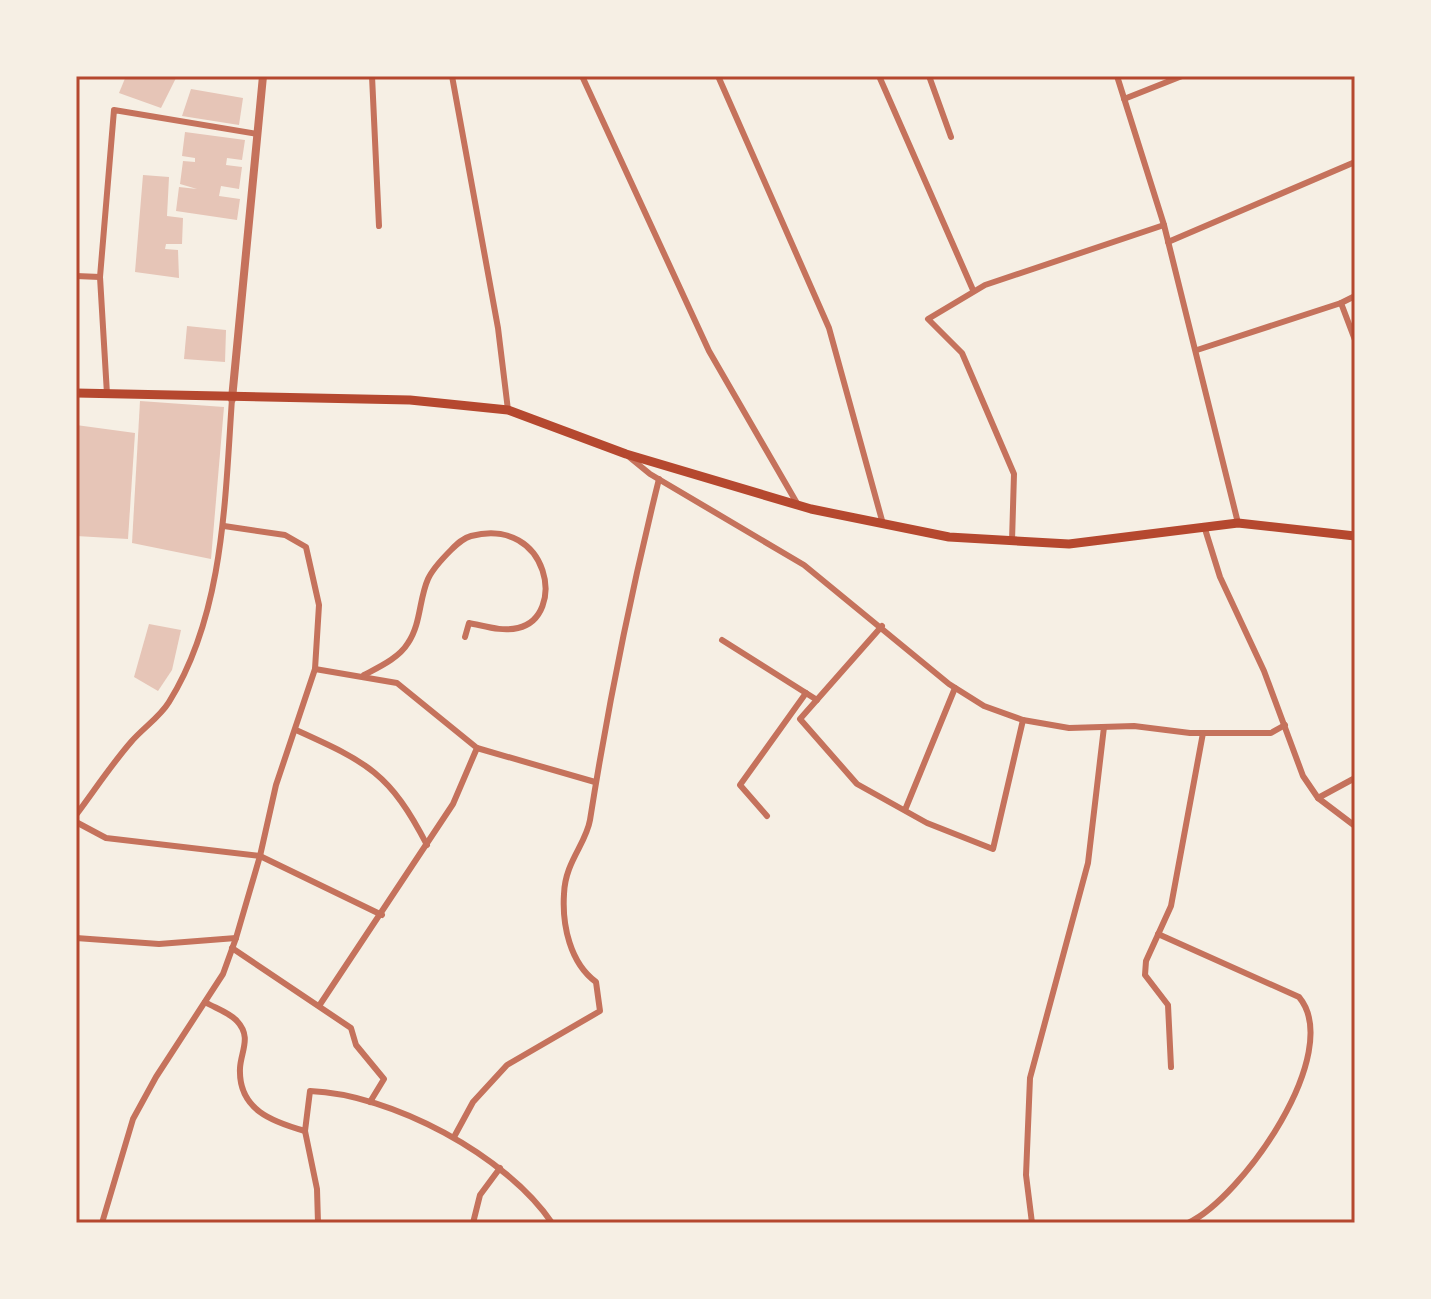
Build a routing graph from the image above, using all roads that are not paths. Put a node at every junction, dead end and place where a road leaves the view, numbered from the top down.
1 (263, 76) edge
2 (372, 76) edge
3 (452, 76) edge
4 (582, 76) edge
5 (718, 76) edge
6 (879, 76) edge
7 (929, 76) edge
8 (1117, 76) edge
9 (1182, 76) edge
10 (1124, 99) junction
11 (257, 134) junction
12 (951, 137) dead end
13 (1355, 162) edge
14 (1164, 225) junction
15 (379, 226) dead end
16 (1168, 242) junction
17 (76, 276) edge
18 (100, 277) junction
19 (973, 290) junction
20 (1355, 296) edge
21 (1341, 303) junction
22 (1355, 340) edge
23 (1197, 350) junction
24 (76, 393) edge
25 (107, 394) junction
26 (232, 399) junction
27 (508, 410) junction
28 (626, 454) junction
29 (659, 479) junction
30 (798, 505) junction
31 (1238, 523) junction
32 (883, 524) junction
33 (224, 526) junction
34 (1205, 529) junction
35 (1355, 536) edge
36 (1012, 541) junction
37 (882, 626) junction
38 (465, 637) dead end
39 (722, 640) dead end
40 (315, 669) junction
41 (364, 675) junction
42 (955, 688) junction
43 (806, 693) junction
44 (817, 700) junction
45 (1023, 720) junction
46 (1285, 725) junction
47 (1104, 727) junction
48 (296, 730) junction
49 (1203, 733) junction
50 (477, 748) junction
51 (1355, 778) edge
52 (595, 782) junction
53 (1318, 798) junction
54 (905, 810) junction
55 (76, 815) edge
56 (767, 816) dead end
57 (76, 822) edge
58 (1355, 826) edge
59 (427, 845) junction
60 (260, 856) junction
61 (382, 915) junction
62 (1158, 934) junction
63 (76, 938) edge
64 (236, 938) junction
65 (232, 948) junction
66 (205, 1002) junction
67 (319, 1006) junction
68 (1171, 1067) dead end
69 (370, 1102) junction
70 (305, 1131) junction
71 (454, 1137) junction
72 (500, 1168) junction
73 (102, 1223) edge
74 (318, 1223) edge
75 (473, 1223) edge
76 (552, 1223) edge
77 (1032, 1223) edge
78 (1188, 1223) edge

1 - 11 street
2 - 15 street
3 - 27 street
4 - 30 street
5 - 32 street
6 - 19 street
7 - 12 street
8 - 10 street
9 - 10 street
10 - 14 street
11 - 18 street
11 - 26 street
13 - 16 street
14 - 16 street
14 - 19 street
16 - 23 street
17 - 18 street
18 - 25 street
19 - 36 street
20 - 21 street
21 - 22 street
21 - 23 street
23 - 31 street
24 - 25 main road
25 - 26 main road
26 - 27 main road
26 - 33 street
27 - 28 main road
28 - 29 street
28 - 30 main road
29 - 37 street
29 - 52 street
30 - 32 main road
31 - 34 main road
31 - 35 main road
32 - 36 main road
33 - 40 street
33 - 55 street
34 - 36 main road
34 - 46 street
37 - 42 street
37 - 44 street
38 - 41 street
39 - 43 street
40 - 41 street
40 - 48 street
41 - 50 street
42 - 45 street
42 - 54 street
43 - 44 street
43 - 56 street
44 - 54 street
45 - 47 street
45 - 54 street
46 - 49 street
46 - 53 street
47 - 49 street
47 - 77 street
48 - 59 street
48 - 60 street
49 - 62 street
50 - 52 street
50 - 59 street
51 - 53 street
52 - 71 street
53 - 58 street
57 - 60 street
59 - 61 street
60 - 61 street
60 - 64 street
61 - 67 street
62 - 68 street
62 - 78 street
63 - 64 street
64 - 65 street
65 - 66 street
65 - 67 street
66 - 70 street
66 - 73 street
67 - 69 street
69 - 70 street
69 - 71 street
70 - 74 street
71 - 72 street
72 - 75 street
72 - 76 street

